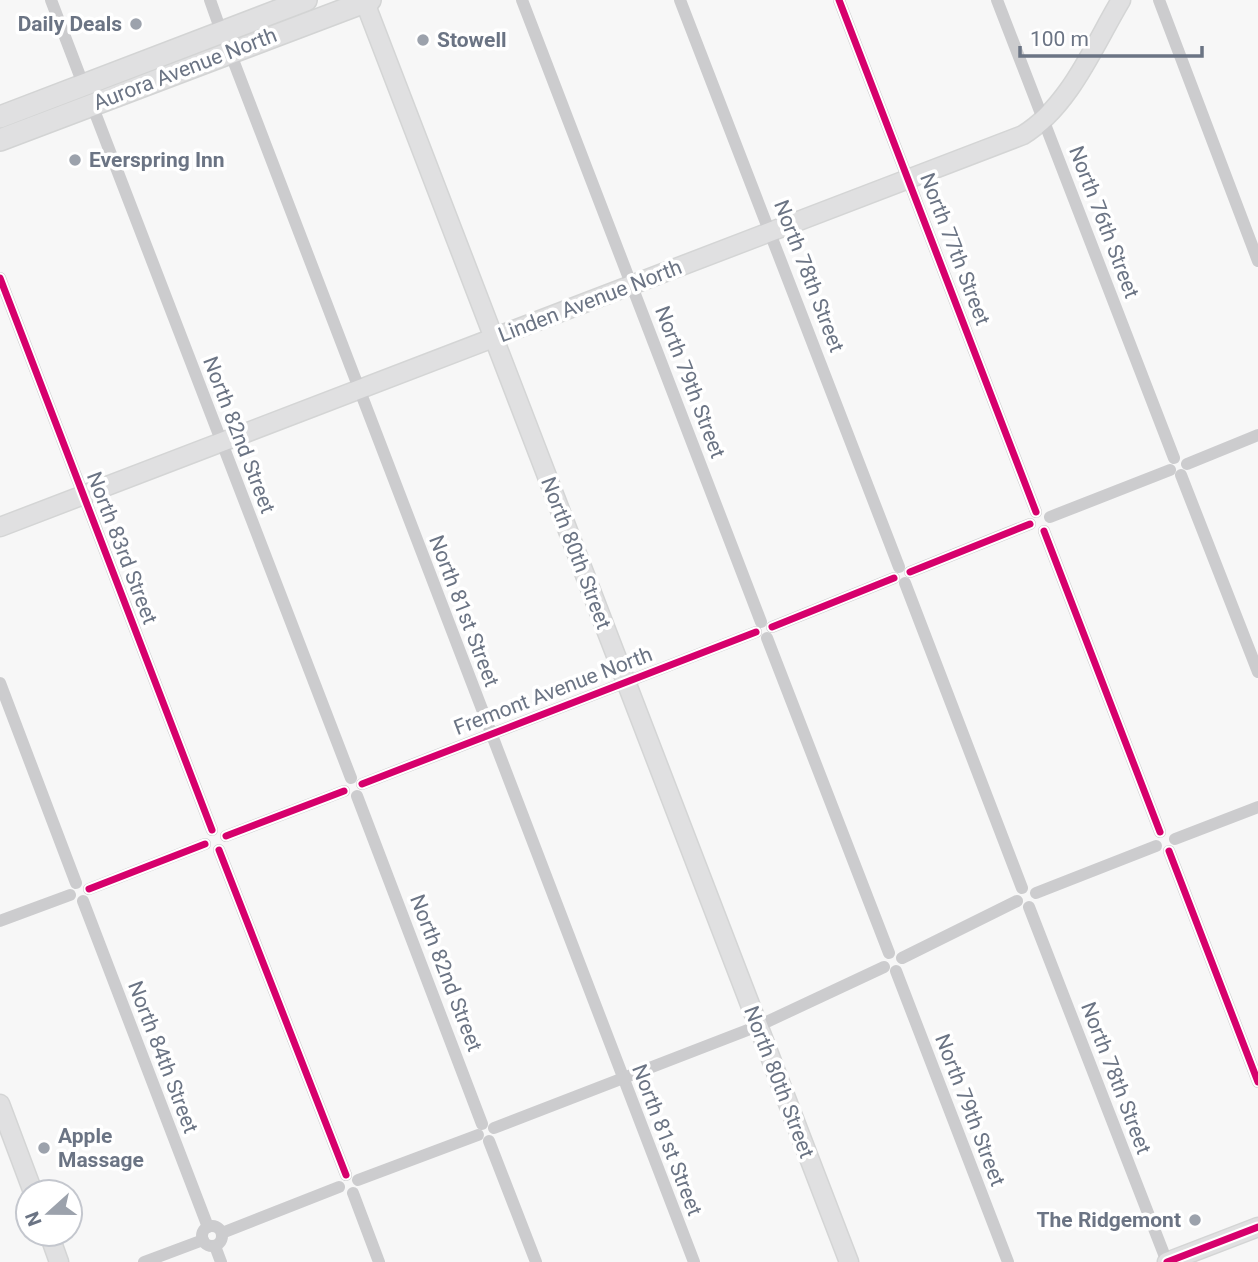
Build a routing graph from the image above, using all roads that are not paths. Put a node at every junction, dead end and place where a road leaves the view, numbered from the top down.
1 (51, 0) edge
2 (210, 0) edge
3 (306, 0) edge
4 (522, 0) edge
5 (680, 0) edge
6 (839, 0) edge
7 (997, 0) edge
8 (1121, 0) edge
9 (1158, 0) edge
10 (366, 1) edge
11 (221, 31) junction
12 (230, 52) junction
13 (83, 85) junction
14 (92, 105) junction
15 (0, 117) edge
16 (1044, 121) junction
17 (0, 141) edge
18 (910, 179) junction
19 (771, 232) junction
20 (1258, 261) edge
21 (0, 278) edge
22 (633, 285) junction
23 (495, 338) junction
24 (359, 389) junction
25 (1258, 435) edge
26 (221, 443) junction
27 (1178, 467) junction
28 (83, 495) junction
29 (1036, 512) junction
30 (1050, 517) junction
31 (1030, 524) junction
32 (0, 527) edge
33 (1044, 531) junction
34 (902, 575) junction
35 (764, 630) junction
36 (1258, 672) edge
37 (625, 682) junction
38 (0, 683) edge
39 (490, 734) junction
40 (357, 786) junction
41 (1258, 807) edge
42 (212, 830) junction
43 (1160, 832) junction
44 (226, 836) junction
45 (1175, 839) junction
46 (205, 844) junction
47 (1156, 846) junction
48 (219, 850) junction
49 (1169, 851) junction
50 (1022, 888) junction
51 (73, 889) junction
52 (89, 889) junction
53 (1036, 893) junction
54 (83, 901) junction
55 (1023, 904) junction
56 (0, 921) edge
57 (895, 956) junction
58 (890, 969) junction
59 (758, 1026) junction
60 (623, 1080) junction
61 (1258, 1082) edge
62 (2, 1116) edge
63 (486, 1132) junction
64 (27, 1178) edge
65 (352, 1178) junction
66 (340, 1187) junction
67 (353, 1193) junction
68 (208, 1227) junction
69 (1258, 1227) edge
70 (222, 1233) junction
71 (202, 1240) junction
72 (215, 1246) junction
73 (144, 1262) edge
74 (221, 1262) edge
75 (379, 1262) edge
76 (536, 1262) edge
77 (694, 1262) edge
78 (849, 1262) edge
79 (1008, 1262) edge
80 (1167, 1262) edge

1 - 13 street
2 - 11 street
3 - 11 highway, Aurora Avenue North
4 - 22 street, North 79th Street
5 - 19 street, North 78th Street
6 - 18 street, North 77th Street
7 - 16 street, North 76th Street
8 - 16 street, Linden Avenue North
9 - 20 street
10 - 12 highway, Aurora Avenue North
10 - 23 street, North 80th Street
11 - 13 highway, Aurora Avenue North
12 - 14 highway, Aurora Avenue North
12 - 24 street, North 81st Street
13 - 15 highway, Aurora Avenue North
14 - 17 highway, Aurora Avenue North
14 - 26 street, North 82nd Street
16 - 18 street, Linden Avenue North
16 - 27 street, North 76th Street
18 - 19 street, Linden Avenue North
18 - 29 street, North 77th Street
19 - 22 street, Linden Avenue North
19 - 34 street, North 78th Street
21 - 28 street, North 83rd Street
22 - 23 street, Linden Avenue North
22 - 35 street, North 79th Street
23 - 24 street, Linden Avenue North
23 - 37 street, North 80th Street
24 - 26 street, Linden Avenue North
24 - 39 street, North 81st Street
25 - 27 street
26 - 28 street, Linden Avenue North
26 - 40 street, North 82nd Street
27 - 30 street
27 - 36 street, North 76th Street
28 - 32 street, Linden Avenue North
28 - 42 street, North 83rd Street
29 - 30 street
29 - 31 street
30 - 33 street
31 - 33 street
31 - 34 street, Fremont Avenue North
33 - 43 street
34 - 35 street, Fremont Avenue North
34 - 50 street, North 78th Street
35 - 37 street, Fremont Avenue North
35 - 57 street, North 79th Street
37 - 39 street, Fremont Avenue North
37 - 59 street, North 80th Street
38 - 51 street
39 - 40 street, Fremont Avenue North
39 - 60 street, North 81st Street
40 - 44 street
40 - 63 street, North 82nd Street
41 - 45 street
42 - 44 street
42 - 46 street
43 - 45 street
43 - 47 street
44 - 48 street
45 - 49 street
46 - 48 street
46 - 52 street
47 - 49 street
47 - 53 street
48 - 65 street
49 - 61 street
50 - 53 street
50 - 55 street
51 - 52 street
51 - 54 street
51 - 56 street
52 - 54 street
53 - 55 street
54 - 68 street, North 84th Street
55 - 57 street
55 - 80 street, North 78th Street
57 - 58 street
58 - 59 street
58 - 79 street, North 79th Street
59 - 60 street
59 - 78 street, North 80th Street
60 - 63 street
60 - 77 street, North 81st Street
62 - 64 street
63 - 65 street
63 - 76 street, North 82nd Street
65 - 66 street
65 - 67 street
66 - 67 street
66 - 70 street
67 - 75 street
68 - 70 street
68 - 71 street
69 - 80 street
70 - 72 street
71 - 72 street
71 - 73 street
72 - 74 street

